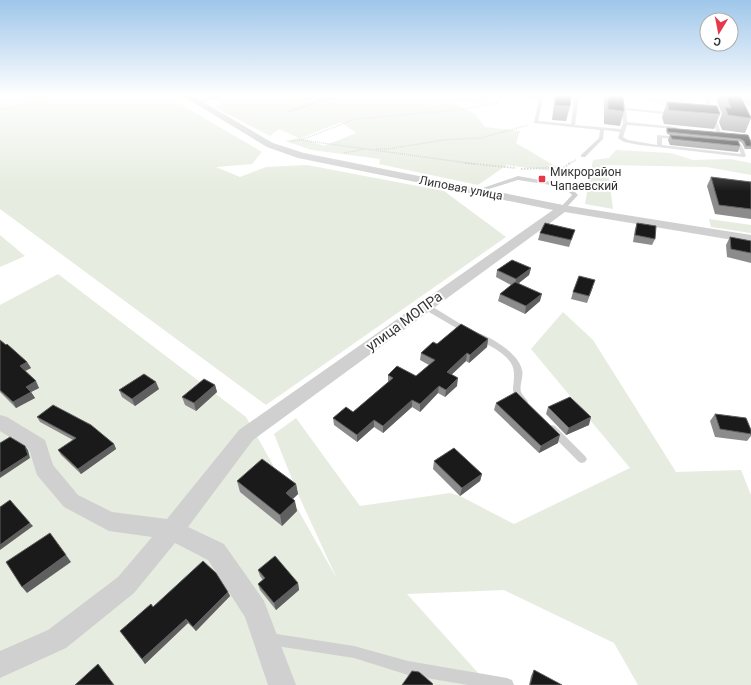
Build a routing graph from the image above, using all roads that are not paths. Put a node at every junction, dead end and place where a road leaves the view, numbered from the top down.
1 (241, 127) edge
2 (545, 127) edge
3 (582, 127) edge
4 (624, 127) edge
5 (661, 127) edge
6 (717, 127) edge
7 (602, 129) junction
8 (680, 129) edge
9 (545, 130) dead end
10 (623, 131) junction
11 (711, 132) edge
12 (719, 133) junction
13 (726, 134) edge
14 (688, 139) edge
15 (724, 143) edge
16 (660, 146) junction
17 (583, 156) road end
18 (477, 191) junction
19 (563, 208) junction
20 (751, 239) edge
21 (425, 306) junction
22 (533, 411) edge
23 (544, 421) edge
24 (0, 422) edge
25 (582, 459) dead end
26 (172, 530) junction
27 (265, 638) junction
28 (0, 665) edge
29 (282, 685) edge
30 (508, 685) edge

1 - 18 street, Липовая улица
2 - 9 lane
3 - 7 lane
4 - 10 lane
5 - 8 lane
6 - 12 lane
7 - 10 lane
7 - 17 lane
10 - 16 lane
11 - 12 lane
12 - 13 lane
14 - 16 lane
15 - 16 lane
18 - 19 street, Липовая улица
18 - 19 lane
19 - 20 street, Липовая улица
19 - 21 street, улица МОПРа
21 - 22 lane
21 - 26 street, улица МОПРа
23 - 25 lane
24 - 26 street
26 - 27 street
26 - 28 street, улица МОПРа
27 - 29 street
27 - 30 lane

